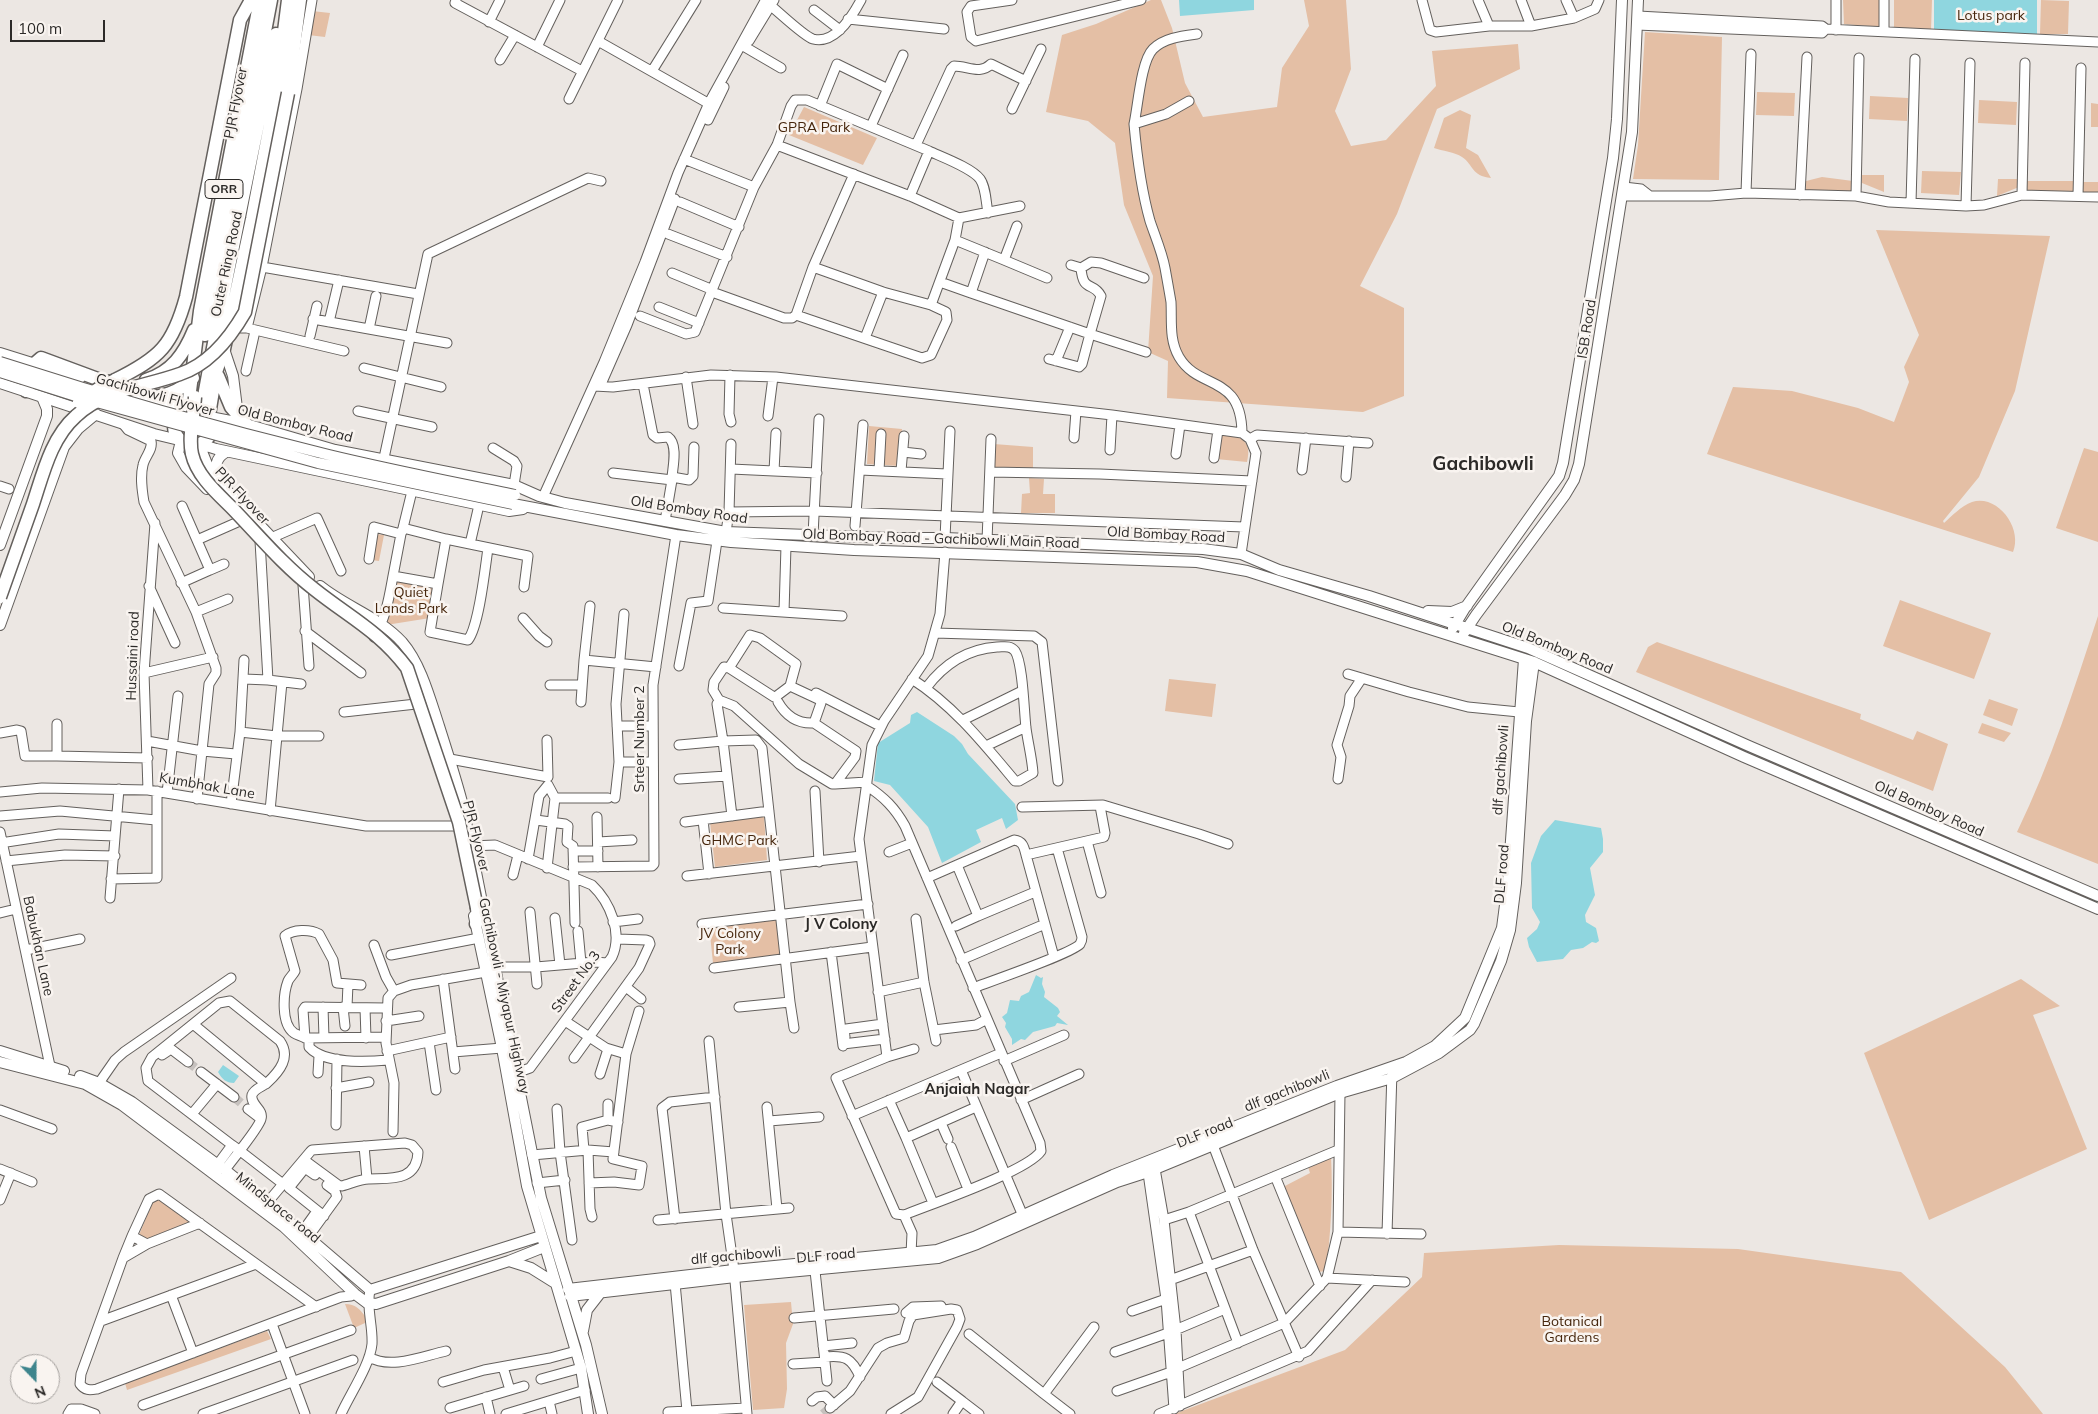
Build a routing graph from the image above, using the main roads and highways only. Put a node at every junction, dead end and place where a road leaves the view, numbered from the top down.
1 (251, 0) edge
2 (260, 0) edge
3 (271, 0) edge
4 (282, 0) edge
5 (288, 0) edge
6 (300, 0) edge
7 (1622, 0) edge
8 (1638, 0) edge
9 (200, 311) junction
10 (224, 349) junction
11 (1583, 350) junction
12 (1597, 352) junction
13 (0, 353) edge
14 (0, 362) edge
15 (34, 364) junction
16 (0, 372) edge
17 (216, 372) junction
18 (193, 378) junction
19 (0, 382) edge
20 (26, 391) junction
21 (42, 397) junction
22 (143, 398) junction
23 (186, 408) junction
24 (96, 414) junction
25 (209, 416) junction
26 (242, 421) junction
27 (180, 440) junction
28 (296, 440) junction
29 (200, 444) junction
30 (226, 452) junction
31 (291, 465) junction
32 (217, 480) junction
33 (546, 494) joint
34 (514, 495) junction
35 (531, 508) junction
36 (0, 546) edge
37 (1266, 564) junction
38 (0, 572) edge
39 (1262, 576) junction
40 (1493, 593) junction
41 (0, 598) edge
42 (1467, 606) junction
43 (1408, 608) junction
44 (1456, 624) junction
45 (0, 625) edge
46 (1467, 628) junction
47 (1486, 634) junction
48 (1450, 635) junction
49 (1461, 639) junction
50 (1529, 660) junction
51 (2026, 865) junction
52 (2020, 876) junction
53 (2098, 896) edge
54 (2098, 909) edge
55 (480, 915) junction
56 (1470, 1021) junction
57 (0, 1051) edge
58 (0, 1063) edge
59 (1392, 1072) junction
60 (1151, 1165) junction
61 (541, 1236) junction
62 (544, 1247) junction
63 (508, 1261) junction
64 (734, 1273) junction
65 (555, 1283) junction
66 (601, 1292) junction
67 (569, 1293) junction
68 (583, 1334) junction
69 (588, 1414) edge
70 (602, 1414) edge

1 - 38 highway, bridge
2 - 9 highway, Outer Ring Road / ORR
3 - 55 highway, PJR Flyover, bridge
4 - 55 highway, PJR Flyover, bridge
5 - 10 highway, Outer Ring Road / ORR
6 - 41 highway, bridge
7 - 11 main road, ISB Road
8 - 12 main road, ISB Road
9 - 15 highway
9 - 18 highway, Outer Ring Road / ORR
10 - 17 highway, Outer Ring Road / ORR
10 - 26 main road
11 - 12 main road
11 - 42 main road, ISB Road
12 - 40 main road, ISB Road
13 - 15 main road
14 - 34 main road, Gachibowli Flyover, bridge
15 - 20 highway
15 - 22 main road
16 - 34 main road, Gachibowli Flyover, bridge
17 - 25 highway, Outer Ring Road / ORR
17 - 26 highway
18 - 22 highway
18 - 23 highway, Outer Ring Road / ORR
19 - 20 main road
20 - 21 main road
21 - 24 main road
21 - 36 main road
22 - 23 main road
23 - 25 highway
23 - 27 highway
24 - 27 main road
24 - 45 main road
25 - 26 main road, Old Bombay Road
25 - 29 highway
26 - 28 main road, Old Bombay Road
27 - 29 highway
27 - 55 main road, Gachibowli - Miyapur Highway
28 - 31 main road
28 - 34 main road, Old Bombay Road
29 - 30 main road
29 - 32 main road, Gachibowli - Miyapur Highway
30 - 31 main road
30 - 32 main road
31 - 35 main road
32 - 55 main road, Gachibowli - Miyapur Highway
33 - 34 main road, Gachibowli Flyover
33 - 37 main road, Old Bombay Road
34 - 35 main road, Gachibowli Flyover
35 - 39 main road, Old Bombay Road - Gachibowli Main Road
37 - 39 main road
37 - 43 main road, Old Bombay Road
39 - 48 main road, Old Bombay Road - Gachibowli Main Road
40 - 46 main road, ISB Road
40 - 47 main road
42 - 43 main road
42 - 44 main road, ISB Road
43 - 44 main road, Old Bombay Road
44 - 46 main road, Old Bombay Road
44 - 48 main road, ISB Road
46 - 47 main road, Old Bombay Road
46 - 49 main road, ISB Road
47 - 51 main road, Old Bombay Road
48 - 49 main road, Old Bombay Road - Gachibowli Main Road
49 - 50 main road, Old Bombay Road
50 - 52 main road, Old Bombay Road
50 - 56 main road, dlf gachibowli
50 - 56 main road, DLF road
51 - 52 main road
51 - 53 main road, Old Bombay Road
52 - 54 main road, Old Bombay Road
55 - 61 main road, Gachibowli - Miyapur Highway
55 - 67 main road, Gachibowli - Miyapur Highway
56 - 59 main road, DLF road
57 - 61 main road, Mindspace road
58 - 63 main road, Mindspace road
59 - 60 main road, DLF road
59 - 60 main road, dlf gachibowli
60 - 64 main road, dlf gachibowli
60 - 64 main road, DLF road
61 - 62 main road, Gachibowli - Miyapur Highway
62 - 63 main road
62 - 65 main road, Gachibowli - Miyapur Highway
63 - 65 main road
64 - 66 main road, DLF road
64 - 67 main road, dlf gachibowli
65 - 69 main road, Gachibowli - Miyapur Highway
66 - 67 main road, DLF road
66 - 68 main road
67 - 68 main road, Gachibowli - Miyapur Highway
68 - 70 main road, Gachibowli - Miyapur Highway

